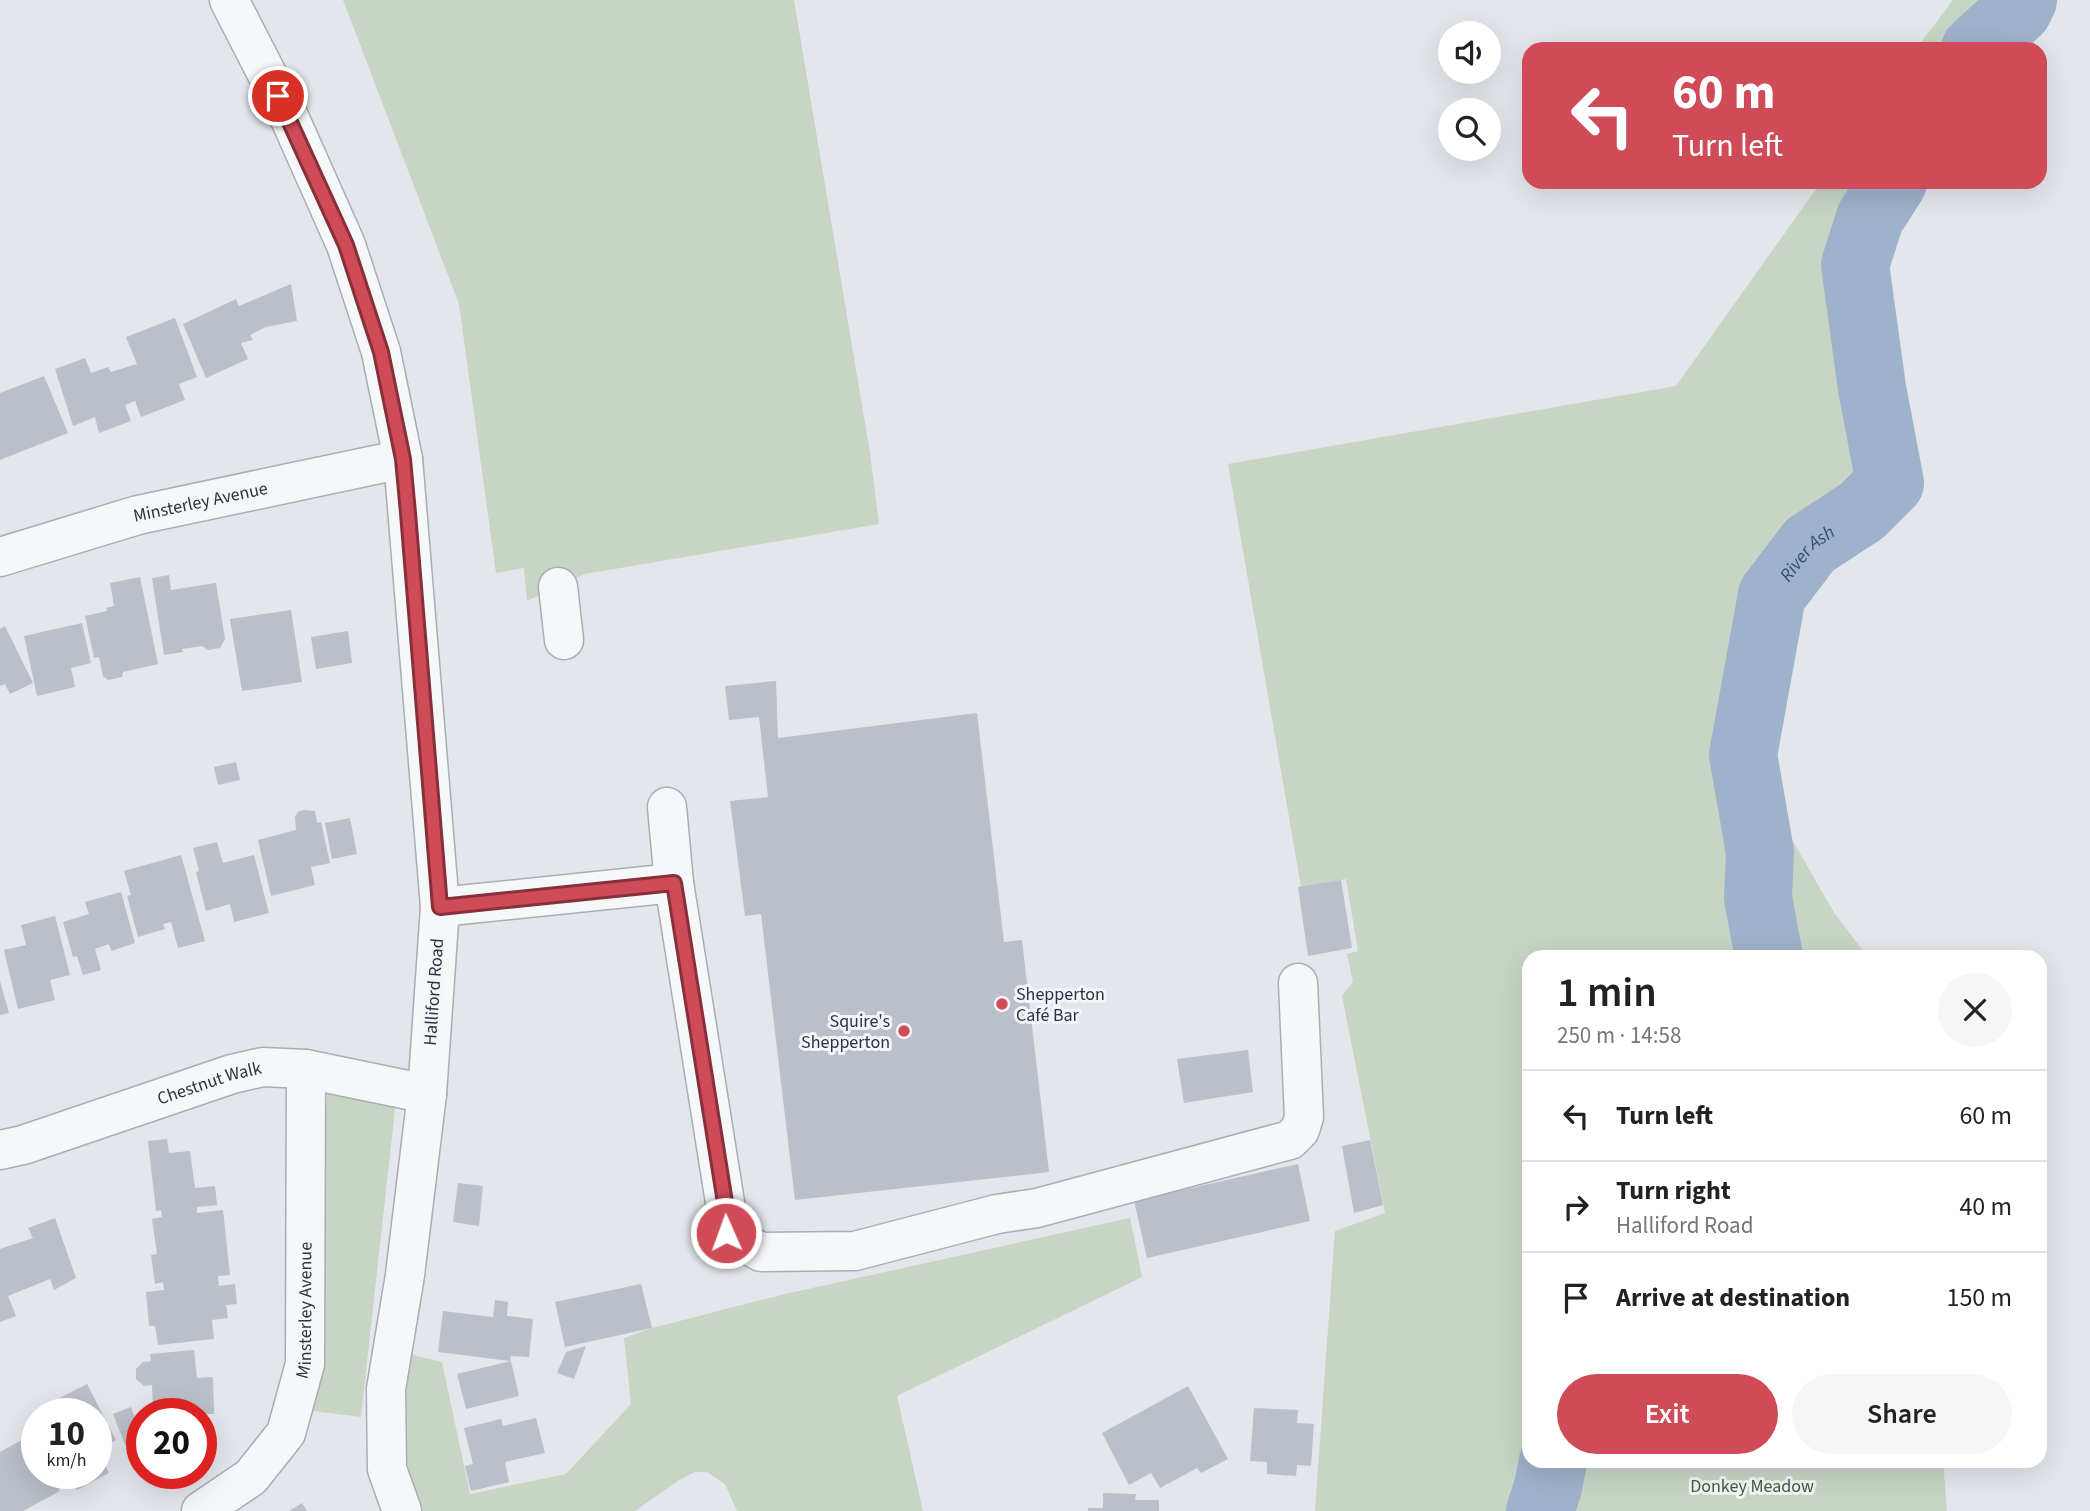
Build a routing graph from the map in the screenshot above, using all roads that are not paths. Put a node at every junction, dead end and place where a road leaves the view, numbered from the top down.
1 (229, 0) edge
2 (403, 459) junction
3 (0, 557) edge
4 (558, 587) dead end
5 (564, 639) dead end
6 (667, 807) dead end
7 (674, 883) junction
8 (440, 907) junction
9 (1298, 983) dead end
10 (306, 1069) junction
11 (427, 1094) junction
12 (0, 1150) edge
13 (201, 1511) edge
14 (402, 1511) edge

1 - 2 street, Halliford Road
2 - 3 street, Minsterley Avenue
2 - 8 street, Halliford Road
4 - 5 street
6 - 7 street
7 - 8 street
7 - 9 street
8 - 11 street, Halliford Road
10 - 11 street, Chestnut Walk
10 - 12 street, Chestnut Walk
10 - 13 street, Minsterley Avenue
11 - 14 street, Halliford Road

